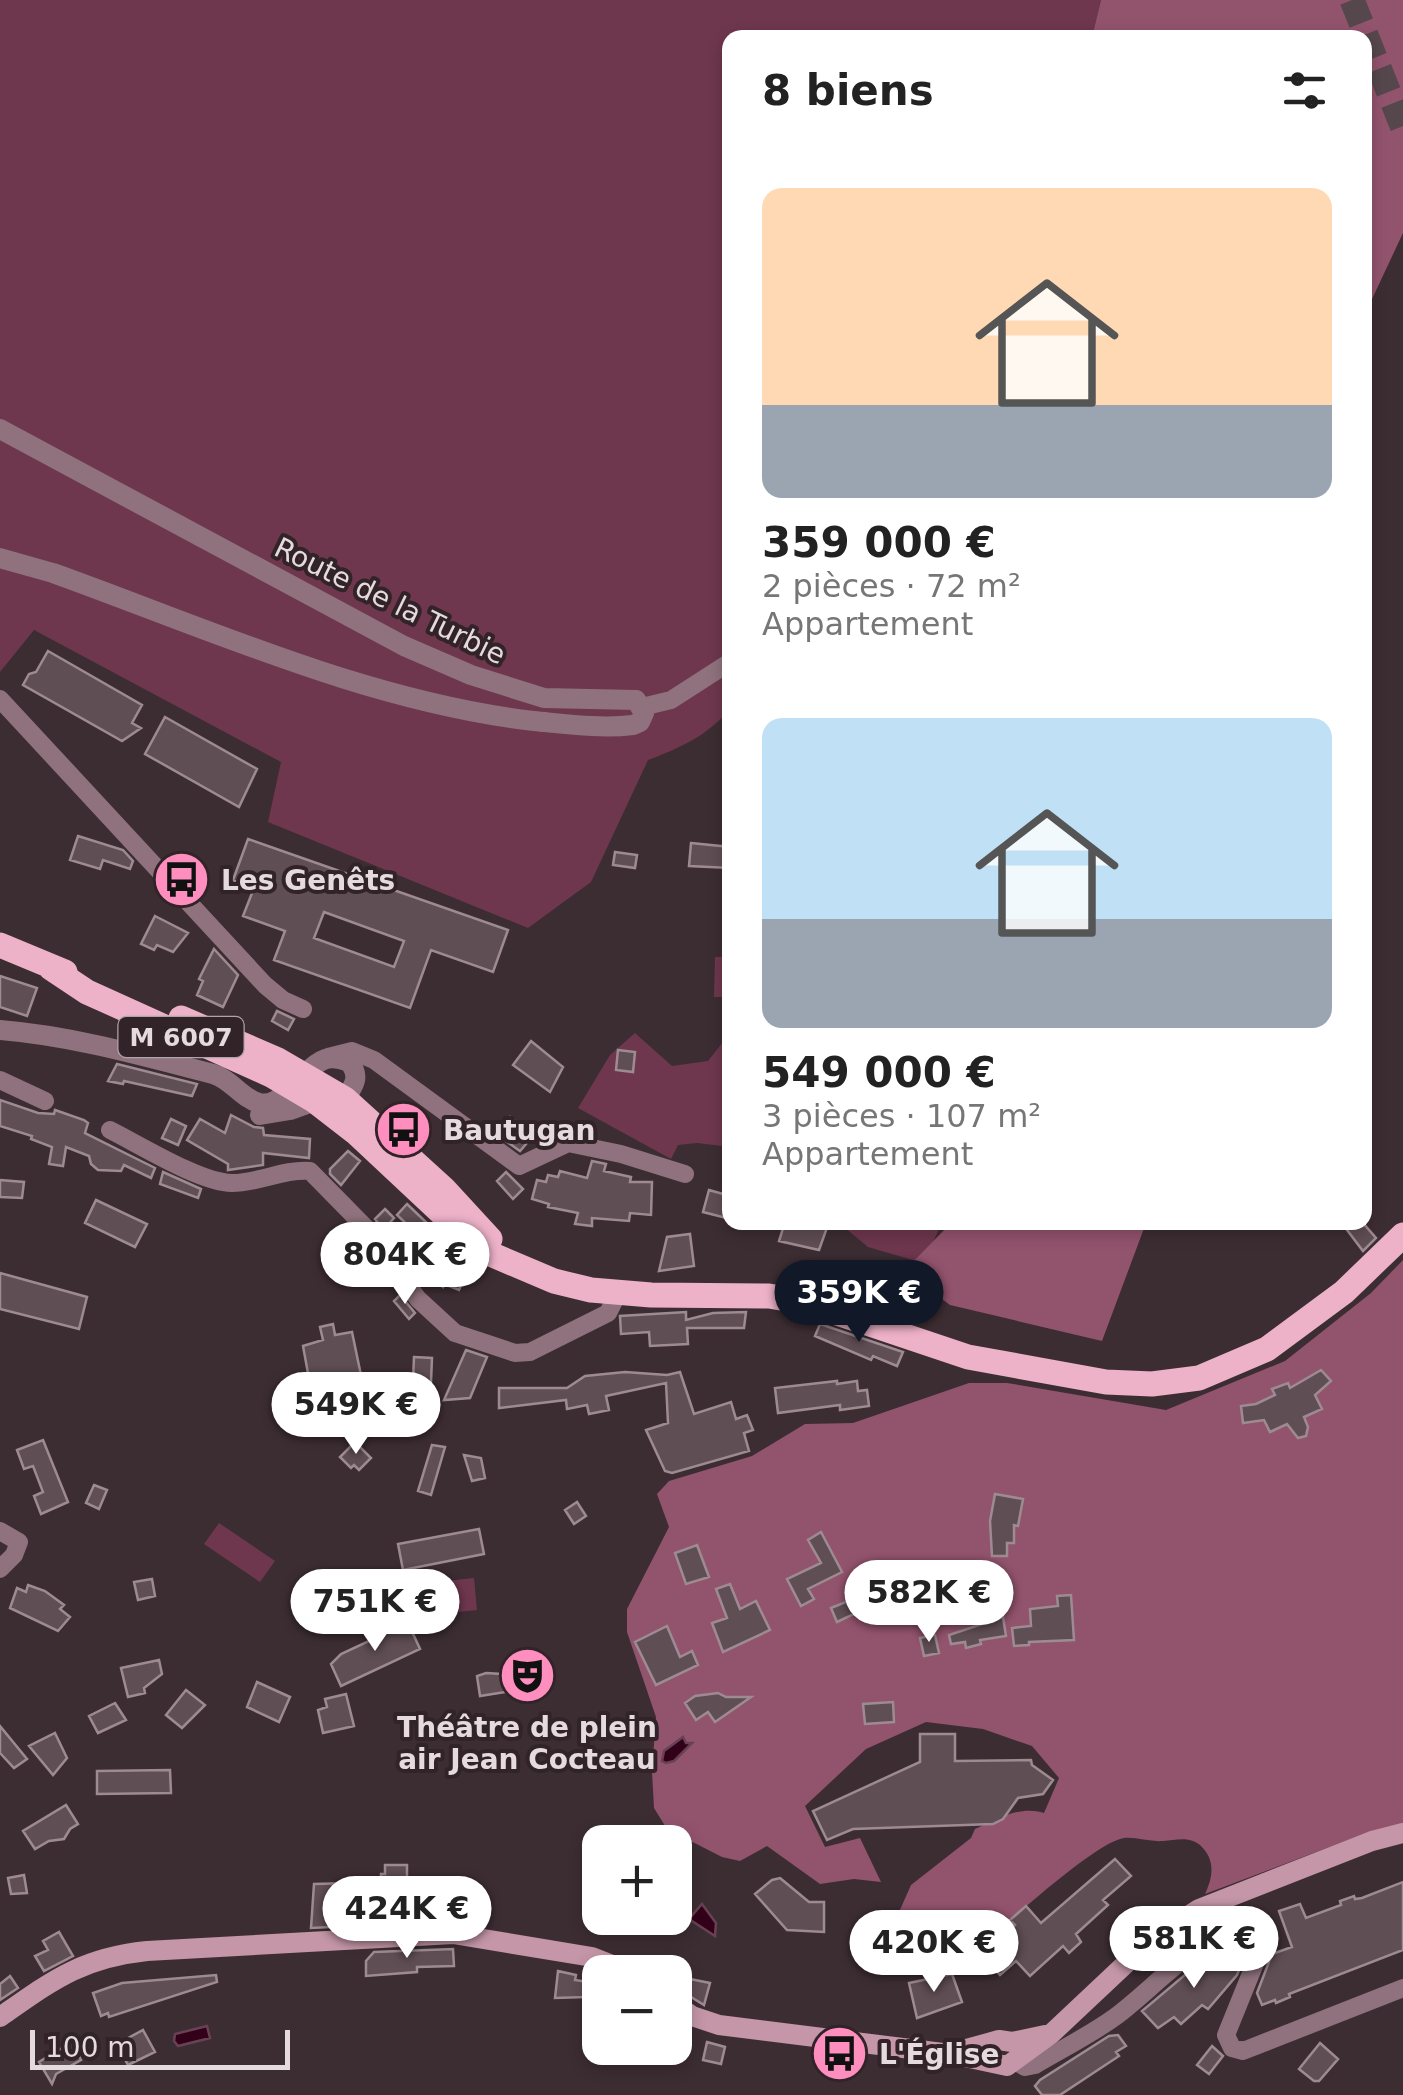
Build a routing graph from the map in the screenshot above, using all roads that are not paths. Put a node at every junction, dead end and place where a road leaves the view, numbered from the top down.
1 (0, 429) edge
2 (0, 558) edge
3 (722, 667) edge
4 (0, 698) edge
5 (642, 707) junction
6 (0, 945) edge
7 (303, 1010) dead end
8 (0, 1030) edge
9 (327, 1057) junction
10 (202, 1073) junction
11 (393, 1073) junction
12 (0, 1080) edge
13 (298, 1080) junction
14 (350, 1092) junction
15 (45, 1101) dead end
16 (314, 1101) junction
17 (110, 1130) dead end
18 (685, 1174) dead end
19 (1403, 1235) edge
20 (506, 1259) junction
21 (618, 1293) junction
22 (0, 1530) edge
23 (0, 1569) edge
24 (1403, 1833) edge
25 (582, 1955) edge
26 (1403, 1988) edge
27 (692, 2016) edge
28 (0, 2017) edge
29 (1008, 2054) junction

1 - 5 street, Route de la Turbie
2 - 5 street
3 - 5 street
4 - 7 street
6 - 13 main road, M 6007
8 - 10 street
9 - 11 street
9 - 13 street
9 - 14 street
10 - 13 street
10 - 16 street
11 - 14 street
11 - 18 street
12 - 15 street
13 - 14 main road, M 6007
13 - 16 main road
14 - 16 main road
14 - 20 main road, M 6007
16 - 20 main road, M 6007
17 - 21 street
19 - 21 main road, M 6007
20 - 21 main road, M 6007
22 - 23 street
24 - 29 main road
25 - 28 main road
26 - 29 street
27 - 29 main road

